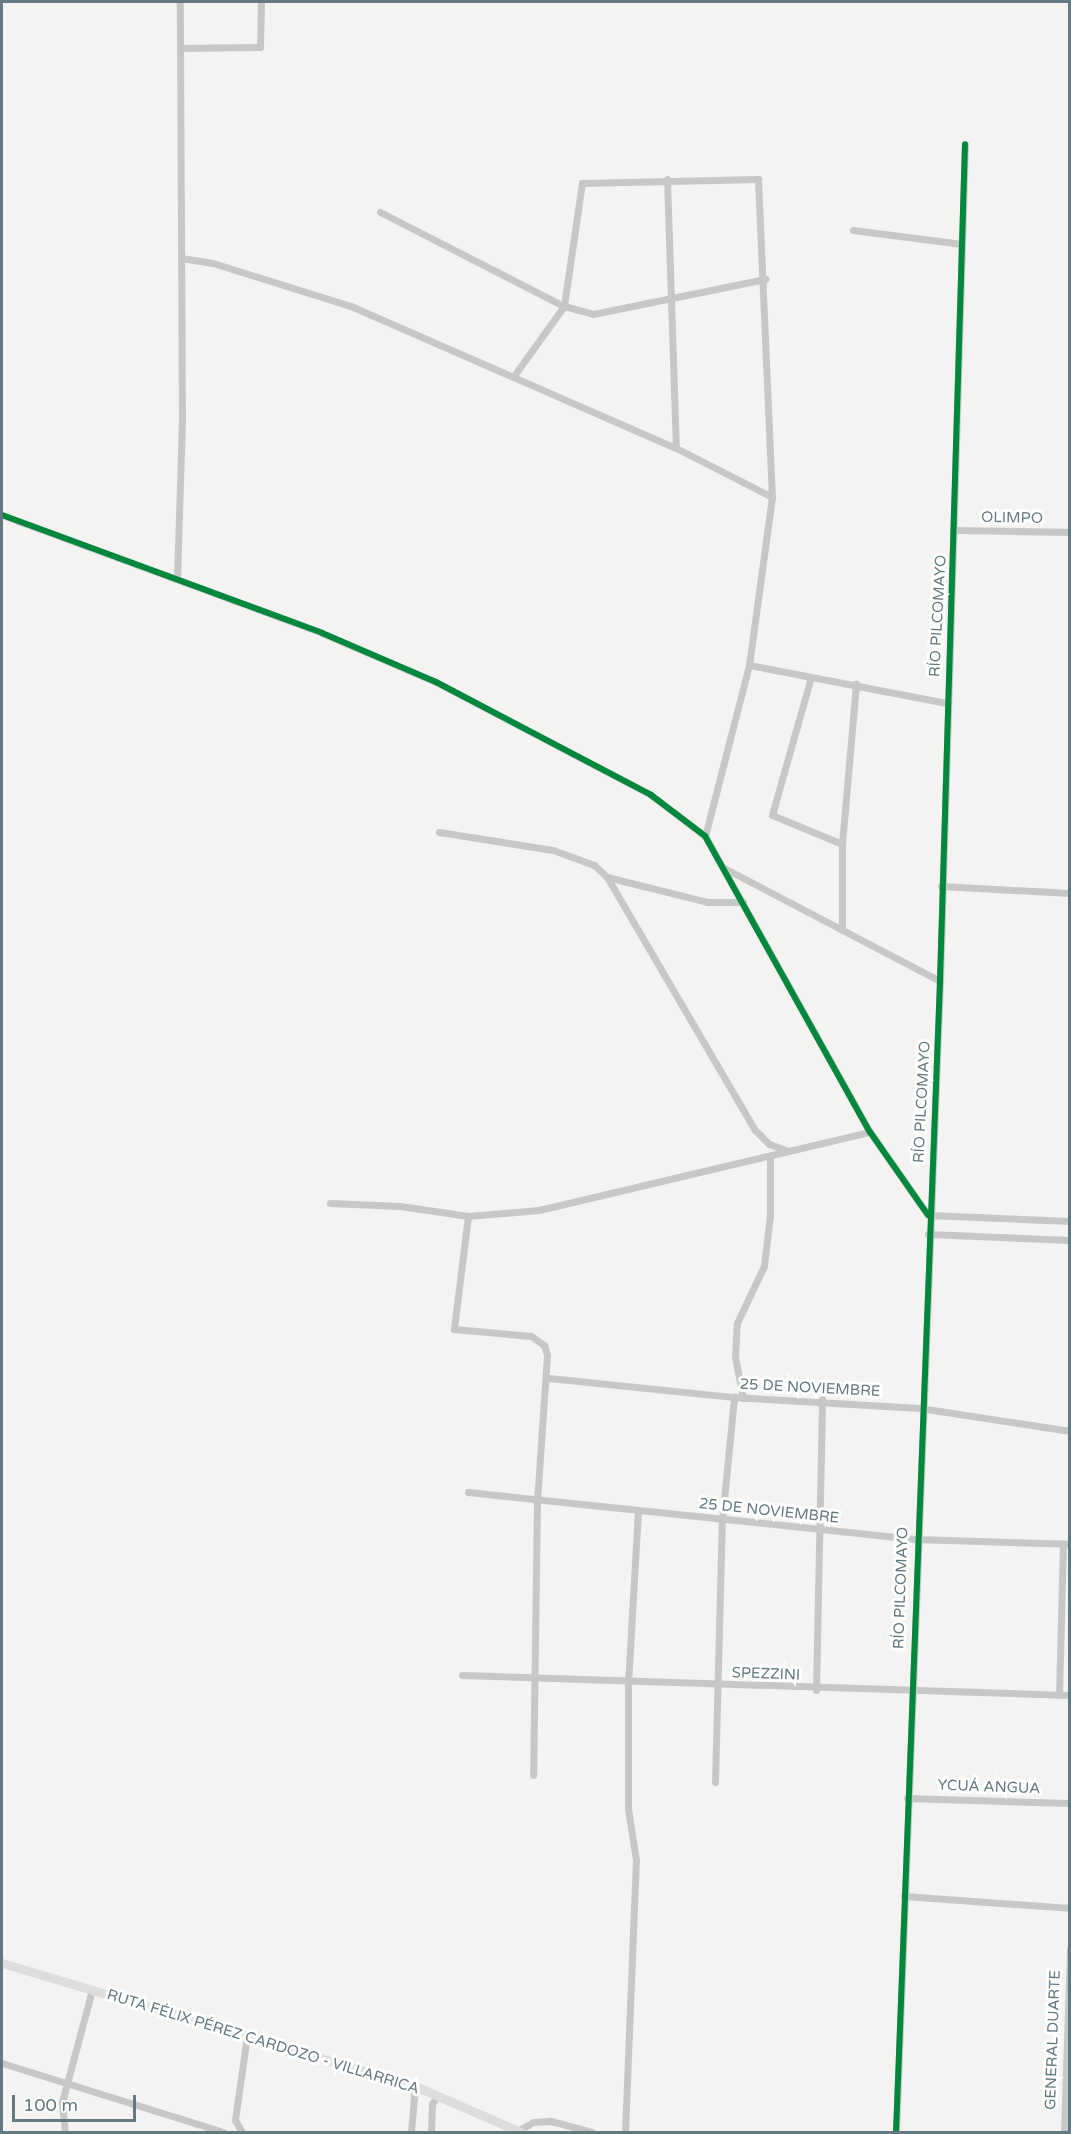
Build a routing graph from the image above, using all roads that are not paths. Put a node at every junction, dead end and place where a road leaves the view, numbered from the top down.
1 (180, 2) edge
2 (261, 2) edge
3 (180, 48) junction
4 (965, 144) dead end
5 (667, 179) junction
6 (380, 212) dead end
7 (853, 230) dead end
8 (962, 244) junction
9 (181, 258) junction
10 (765, 279) junction
11 (670, 298) junction
12 (564, 306) junction
13 (513, 377) junction
14 (675, 448) junction
15 (772, 497) junction
16 (2, 515) edge
17 (954, 530) junction
18 (1070, 532) edge
19 (177, 579) junction
20 (749, 665) junction
21 (811, 677) junction
22 (856, 684) junction
23 (946, 704) junction
24 (439, 832) dead end
25 (705, 836) junction
26 (842, 844) junction
27 (724, 868) junction
28 (607, 878) junction
29 (940, 886) junction
30 (1070, 892) edge
31 (743, 902) junction
32 (842, 930) junction
33 (939, 981) junction
34 (870, 1132) junction
35 (788, 1151) junction
36 (770, 1156) junction
37 (330, 1203) dead end
38 (928, 1215) junction
39 (468, 1216) junction
40 (1070, 1221) edge
41 (928, 1234) junction
42 (1070, 1240) edge
43 (549, 1378) junction
44 (734, 1397) junction
45 (743, 1398) junction
46 (822, 1399) junction
47 (920, 1408) junction
48 (1070, 1431) edge
49 (468, 1492) dead end
50 (537, 1500) junction
51 (638, 1511) junction
52 (723, 1520) junction
53 (819, 1529) junction
54 (915, 1539) junction
55 (1066, 1544) edge
56 (462, 1675) dead end
57 (535, 1679) junction
58 (628, 1684) junction
59 (718, 1687) junction
60 (816, 1690) junction
61 (909, 1693) junction
62 (1059, 1695) junction
63 (1070, 1695) edge
64 (533, 1775) dead end
65 (715, 1782) dead end
66 (907, 1798) junction
67 (1070, 1803) edge
68 (904, 1896) junction
69 (1070, 1908) edge
70 (1070, 1948) edge
71 (2, 1963) edge
72 (92, 1990) junction
73 (247, 2037) junction
74 (2, 2063) edge
75 (67, 2085) junction
76 (415, 2086) junction
77 (437, 2096) junction
78 (519, 2132) edge
79 (65, 2133) edge
80 (224, 2133) edge
81 (242, 2133) edge
82 (411, 2133) edge
83 (431, 2133) edge
84 (592, 2133) edge
85 (625, 2133) edge
86 (896, 2133) edge
87 (1064, 2133) edge

1 - 3 street
2 - 3 street
3 - 9 street
4 - 8 street, RÍO PILCOMAYO
5 - 10 street
5 - 11 street
5 - 12 street
6 - 12 street
7 - 8 street
8 - 17 street, RÍO PILCOMAYO
9 - 13 street
9 - 19 street
10 - 11 street
10 - 15 street
11 - 12 street
11 - 14 street
12 - 13 street
13 - 14 street
14 - 15 street
15 - 20 street
16 - 19 street
17 - 18 street, OLIMPO
17 - 23 street, RÍO PILCOMAYO
19 - 25 street
20 - 21 street
20 - 25 street
21 - 22 street
21 - 26 street
22 - 23 street
22 - 26 street
23 - 29 street, RÍO PILCOMAYO
24 - 28 street
25 - 27 street
26 - 32 street
27 - 31 street
27 - 32 street
28 - 31 street
28 - 35 street
29 - 30 street
29 - 33 street, RÍO PILCOMAYO
31 - 34 street
32 - 33 street
33 - 38 street, RÍO PILCOMAYO
34 - 35 street
34 - 38 street
35 - 36 street
36 - 39 street
36 - 45 street
37 - 39 street
38 - 40 street
38 - 41 street, RÍO PILCOMAYO
39 - 43 street
41 - 42 street
41 - 47 street, RÍO PILCOMAYO
43 - 44 street, 25 DE NOVIEMBRE
43 - 50 street
44 - 45 street, 25 DE NOVIEMBRE
44 - 52 street
45 - 46 street, 25 DE NOVIEMBRE
46 - 47 street, 25 DE NOVIEMBRE
46 - 53 street
47 - 48 street, 25 DE NOVIEMBRE
47 - 54 street, RÍO PILCOMAYO
49 - 50 street, 25 DE NOVIEMBRE
50 - 51 street, 25 DE NOVIEMBRE
50 - 57 street
51 - 52 street, 25 DE NOVIEMBRE
51 - 58 street
52 - 53 street, 25 DE NOVIEMBRE
52 - 59 street
53 - 54 street, 25 DE NOVIEMBRE
53 - 60 street
54 - 55 street, 25 DE NOVIEMBRE
54 - 61 street, RÍO PILCOMAYO
55 - 62 street
56 - 57 street, SPEZZINI
57 - 58 street, SPEZZINI
57 - 64 street
58 - 59 street, SPEZZINI
58 - 85 street
59 - 60 street, SPEZZINI
59 - 65 street
60 - 61 street, SPEZZINI
61 - 62 street, SPEZZINI
61 - 66 street, RÍO PILCOMAYO
62 - 63 street, SPEZZINI
66 - 67 street, YCUÁ ANGUA
66 - 68 street, RÍO PILCOMAYO
68 - 69 street
68 - 86 street, RÍO PILCOMAYO
70 - 87 street, GENERAL DUARTE
71 - 72 street, RUTA FÉLIX PÉREZ CARDOZO - VILLARRICA
72 - 73 street, RUTA FÉLIX PÉREZ CARDOZO - VILLARRICA
72 - 75 street
73 - 76 street, RUTA FÉLIX PÉREZ CARDOZO - VILLARRICA
73 - 81 street
74 - 75 street
75 - 79 street
75 - 80 street
76 - 77 street, RUTA FÉLIX PÉREZ CARDOZO - VILLARRICA
76 - 82 street
77 - 78 street, RUTA FÉLIX PÉREZ CARDOZO - VILLARRICA
77 - 83 street
78 - 84 street

